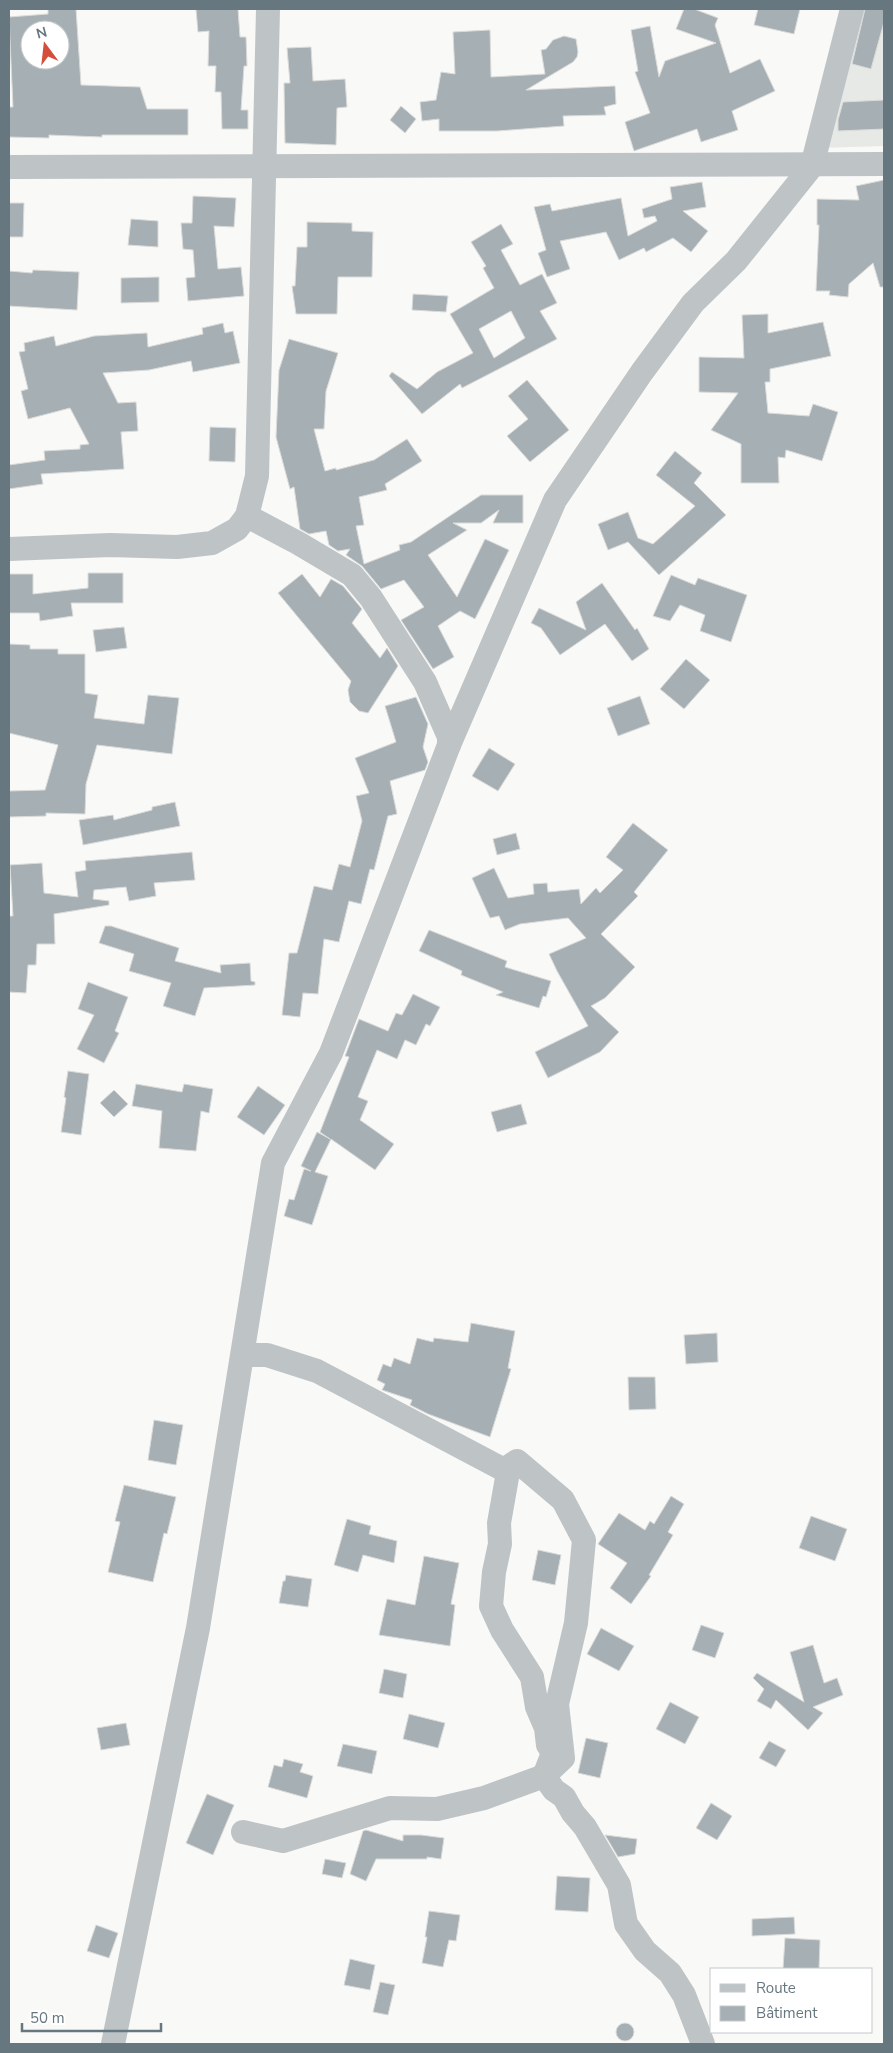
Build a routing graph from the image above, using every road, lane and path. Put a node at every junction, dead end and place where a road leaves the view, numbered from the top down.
1 (268, 9) edge
2 (852, 9) edge
3 (884, 164) edge
4 (9, 166) edge
5 (812, 166) junction
6 (264, 167) junction
7 (248, 516) junction
8 (9, 549) edge
9 (449, 745) junction
10 (243, 1355) junction
11 (508, 1472) junction
12 (544, 1776) junction
13 (243, 1832) dead end
14 (113, 2044) edge
15 (703, 2044) edge

1 - 6 street
2 - 5 street
3 - 5 street
4 - 6 street
5 - 6 street
5 - 9 street
6 - 7 street
7 - 8 street
7 - 9 street
9 - 10 street
10 - 11 street
10 - 14 street
11 - 12 street
11 - 12 street
12 - 13 street
12 - 15 street

